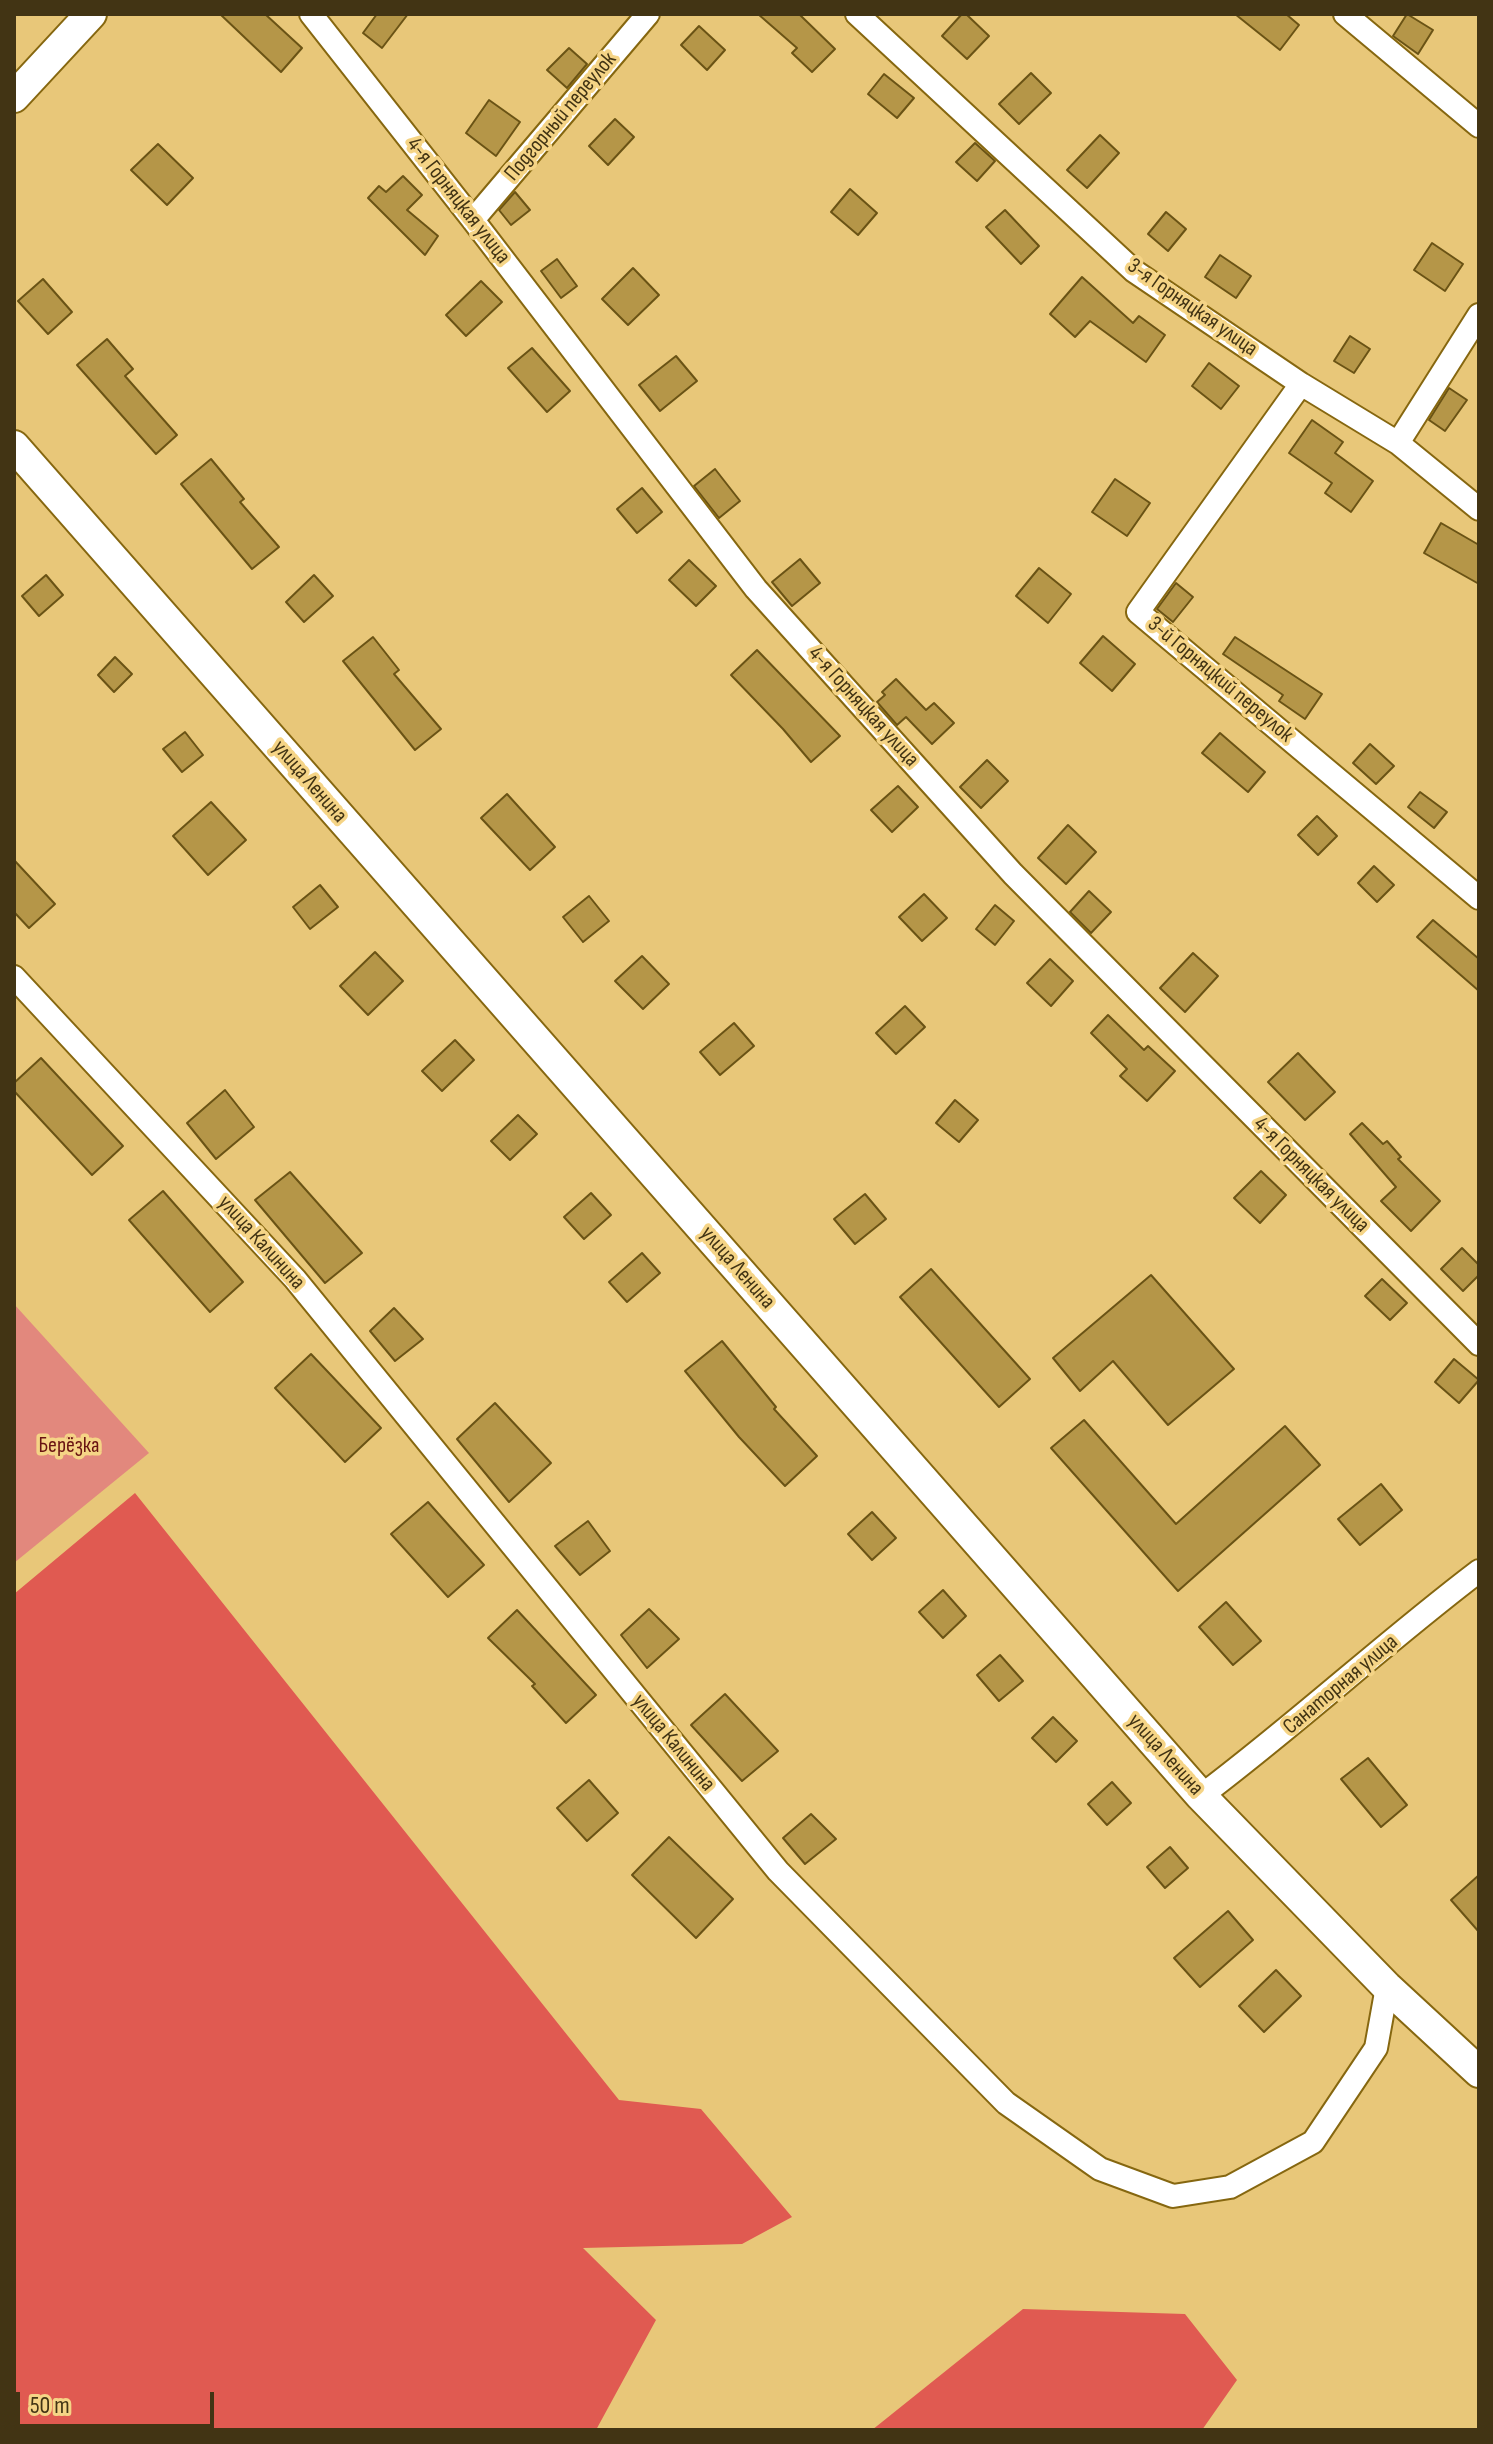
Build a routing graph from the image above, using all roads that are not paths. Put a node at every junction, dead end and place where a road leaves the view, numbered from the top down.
1 (91, 14) edge
2 (311, 14) edge
3 (648, 14) edge
4 (857, 14) edge
5 (1345, 14) edge
6 (14, 97) edge
7 (1479, 126) edge
8 (473, 220) junction
9 (1479, 315) edge
10 (1301, 384) junction
11 (1398, 443) junction
12 (14, 446) edge
13 (1479, 509) edge
14 (1479, 898) edge
15 (14, 977) edge
16 (1479, 1344) edge
17 (1479, 1571) edge
18 (1201, 1796) junction
19 (1387, 1987) junction
20 (1479, 2072) edge

1 - 6 main road
2 - 8 street, 4-я Горняцкая улица
3 - 8 street, Подгорный переулок
4 - 10 street, 3-я Горняцкая улица
5 - 7 street
8 - 16 street, 4-я Горняцкая улица
9 - 11 street
10 - 11 street, 3-я Горняцкая улица
10 - 14 street, 3-й Горняцкий переулок
11 - 13 street, 3-я Горняцкая улица
12 - 18 main road, улица Ленина
15 - 19 street, улица Калинина
17 - 18 street, Санаторная улица
18 - 19 main road, улица Ленина
19 - 20 main road, улица Ленина

